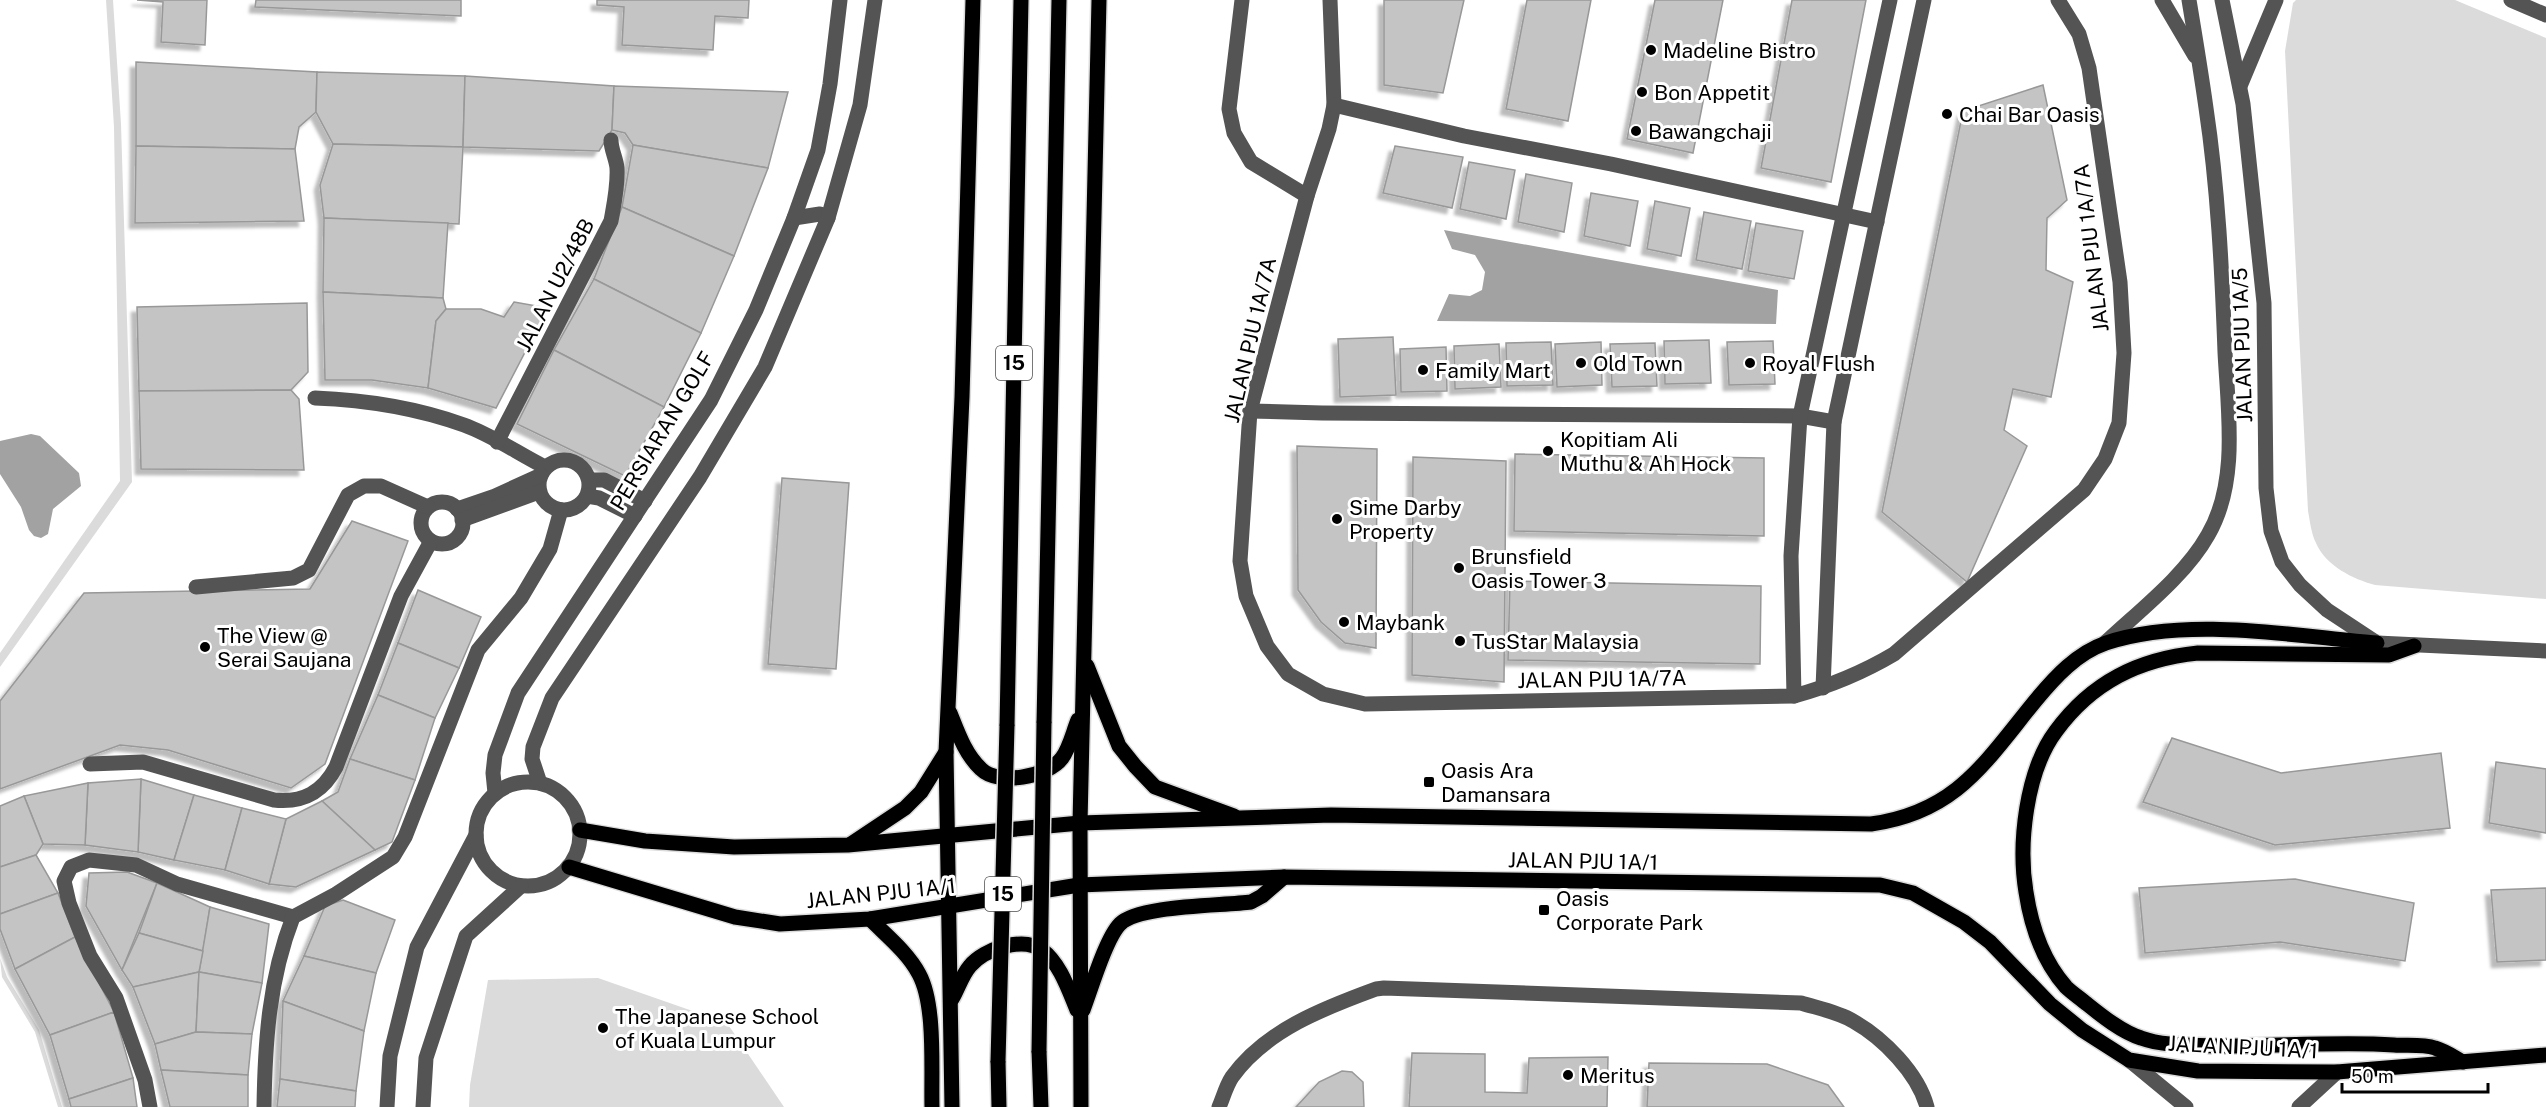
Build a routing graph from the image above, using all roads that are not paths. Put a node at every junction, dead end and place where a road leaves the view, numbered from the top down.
1 (840, 0) edge
2 (874, 0) edge
3 (973, 0) edge
4 (1021, 0) edge
5 (1059, 0) edge
6 (1099, 0) edge
7 (1242, 0) edge
8 (1330, 0) edge
9 (1890, 0) edge
10 (1924, 0) edge
11 (2058, 0) edge
12 (2162, 0) edge
13 (2189, 0) edge
14 (2222, 0) edge
15 (2276, 0) edge
16 (2511, 0) edge
17 (2546, 15) edge
18 (2199, 64) junction
19 (2240, 86) junction
20 (1334, 105) junction
21 (611, 140) dead end
22 (1306, 196) junction
23 (1844, 215) junction
24 (794, 218) junction
25 (828, 218) junction
26 (1877, 222) junction
27 (315, 398) dead end
28 (1250, 411) junction
29 (1800, 416) junction
30 (1834, 422) junction
31 (497, 442) junction
32 (543, 471) junction
33 (589, 480) junction
34 (539, 492) junction
35 (587, 496) junction
36 (645, 501) junction
37 (428, 507) junction
38 (561, 510) junction
39 (460, 514) junction
40 (635, 516) junction
41 (431, 541) junction
42 (196, 587) dead end
43 (2105, 643) junction
44 (2377, 643) junction
45 (2414, 646) junction
46 (2546, 651) edge
47 (1084, 658) junction
48 (1823, 688) junction
49 (1794, 696) junction
50 (1083, 706) junction
51 (948, 709) junction
52 (946, 752) junction
53 (90, 764) dead end
54 (540, 783) junction
55 (495, 793) junction
56 (1242, 818) junction
57 (1080, 823) junction
58 (580, 830) junction
59 (476, 835) junction
60 (948, 838) junction
61 (848, 846) junction
62 (569, 867) junction
63 (1284, 877) junction
64 (1079, 885) junction
65 (521, 886) junction
66 (949, 908) junction
67 (293, 917) junction
68 (870, 919) junction
69 (951, 1002) junction
70 (1080, 1018) junction
71 (2546, 1055) edge
72 (2129, 1060) junction
73 (2463, 1062) junction
74 (2337, 1072) junction
75 (150, 1107) edge
76 (264, 1107) edge
77 (387, 1107) edge
78 (423, 1107) edge
79 (932, 1107) edge
80 (952, 1107) edge
81 (999, 1107) edge
82 (1041, 1107) edge
83 (1081, 1107) edge
84 (1219, 1107) edge
85 (1927, 1107) edge
86 (2186, 1107) edge
87 (2299, 1107) edge

1 - 24 street, PERSIARAN GOLF
2 - 25 street
3 - 51 main road
4 - 81 main road, 15, bridge
5 - 82 main road, 15, bridge
6 - 47 main road
7 - 22 street
8 - 20 street, JALAN PJU 1A/7A
9 - 23 street
10 - 26 street
11 - 48 street, JALAN PJU 1A/7A
12 - 18 street
13 - 18 street, JALAN PJU 1A/5
14 - 19 street, JALAN PJU 1A/5
15 - 19 street
16 - 17 street
18 - 43 street, JALAN PJU 1A/5
19 - 44 street, JALAN PJU 1A/5
20 - 22 street, JALAN PJU 1A/7A
20 - 23 street
21 - 31 street, JALAN U2/48B
22 - 28 street, JALAN PJU 1A/7A
23 - 26 street
23 - 29 street
24 - 25 street
24 - 36 street, PERSIARAN GOLF
25 - 54 street
26 - 30 street
27 - 31 street
28 - 29 street
28 - 49 street, JALAN PJU 1A/7A
29 - 30 street
29 - 49 street
30 - 48 street
31 - 32 street
32 - 33 street
32 - 34 street
32 - 39 street
33 - 35 street
33 - 36 street
34 - 38 street
34 - 39 street
35 - 38 street
35 - 40 street
36 - 40 street, PERSIARAN GOLF
37 - 39 street
37 - 41 street
37 - 42 street
38 - 67 street
39 - 41 street
40 - 55 street, PERSIARAN GOLF
41 - 53 street
43 - 44 main road, JALAN PJU 1A/1
43 - 56 main road, JALAN PJU 1A/1
44 - 45 street
45 - 46 street
45 - 73 main road
47 - 50 main road
47 - 56 main road
48 - 49 street, JALAN PJU 1A/7A
50 - 51 main road
50 - 57 main road
51 - 52 main road
52 - 60 main road
52 - 61 main road
54 - 55 street
54 - 58 street
55 - 59 street
56 - 57 main road, JALAN PJU 1A/1
57 - 60 main road, JALAN PJU 1A/1
57 - 64 main road
58 - 61 main road, JALAN PJU 1A/1
58 - 62 street
59 - 65 street
59 - 77 street
60 - 61 main road, JALAN PJU 1A/1
60 - 66 main road
62 - 65 street
62 - 68 main road, JALAN PJU 1A/1
63 - 64 main road, JALAN PJU 1A/1
63 - 70 main road
63 - 72 main road, JALAN PJU 1A/1
64 - 66 main road, JALAN PJU 1A/1
64 - 70 main road
65 - 78 street
66 - 68 main road, JALAN PJU 1A/1
66 - 69 main road
67 - 75 street
67 - 76 street
68 - 79 main road
69 - 70 main road
69 - 80 main road
70 - 83 main road
71 - 73 main road, JALAN PJU 1A/1
72 - 74 main road, JALAN PJU 1A/1
72 - 86 street
73 - 74 main road, JALAN PJU 1A/1
74 - 87 street
84 - 85 street

